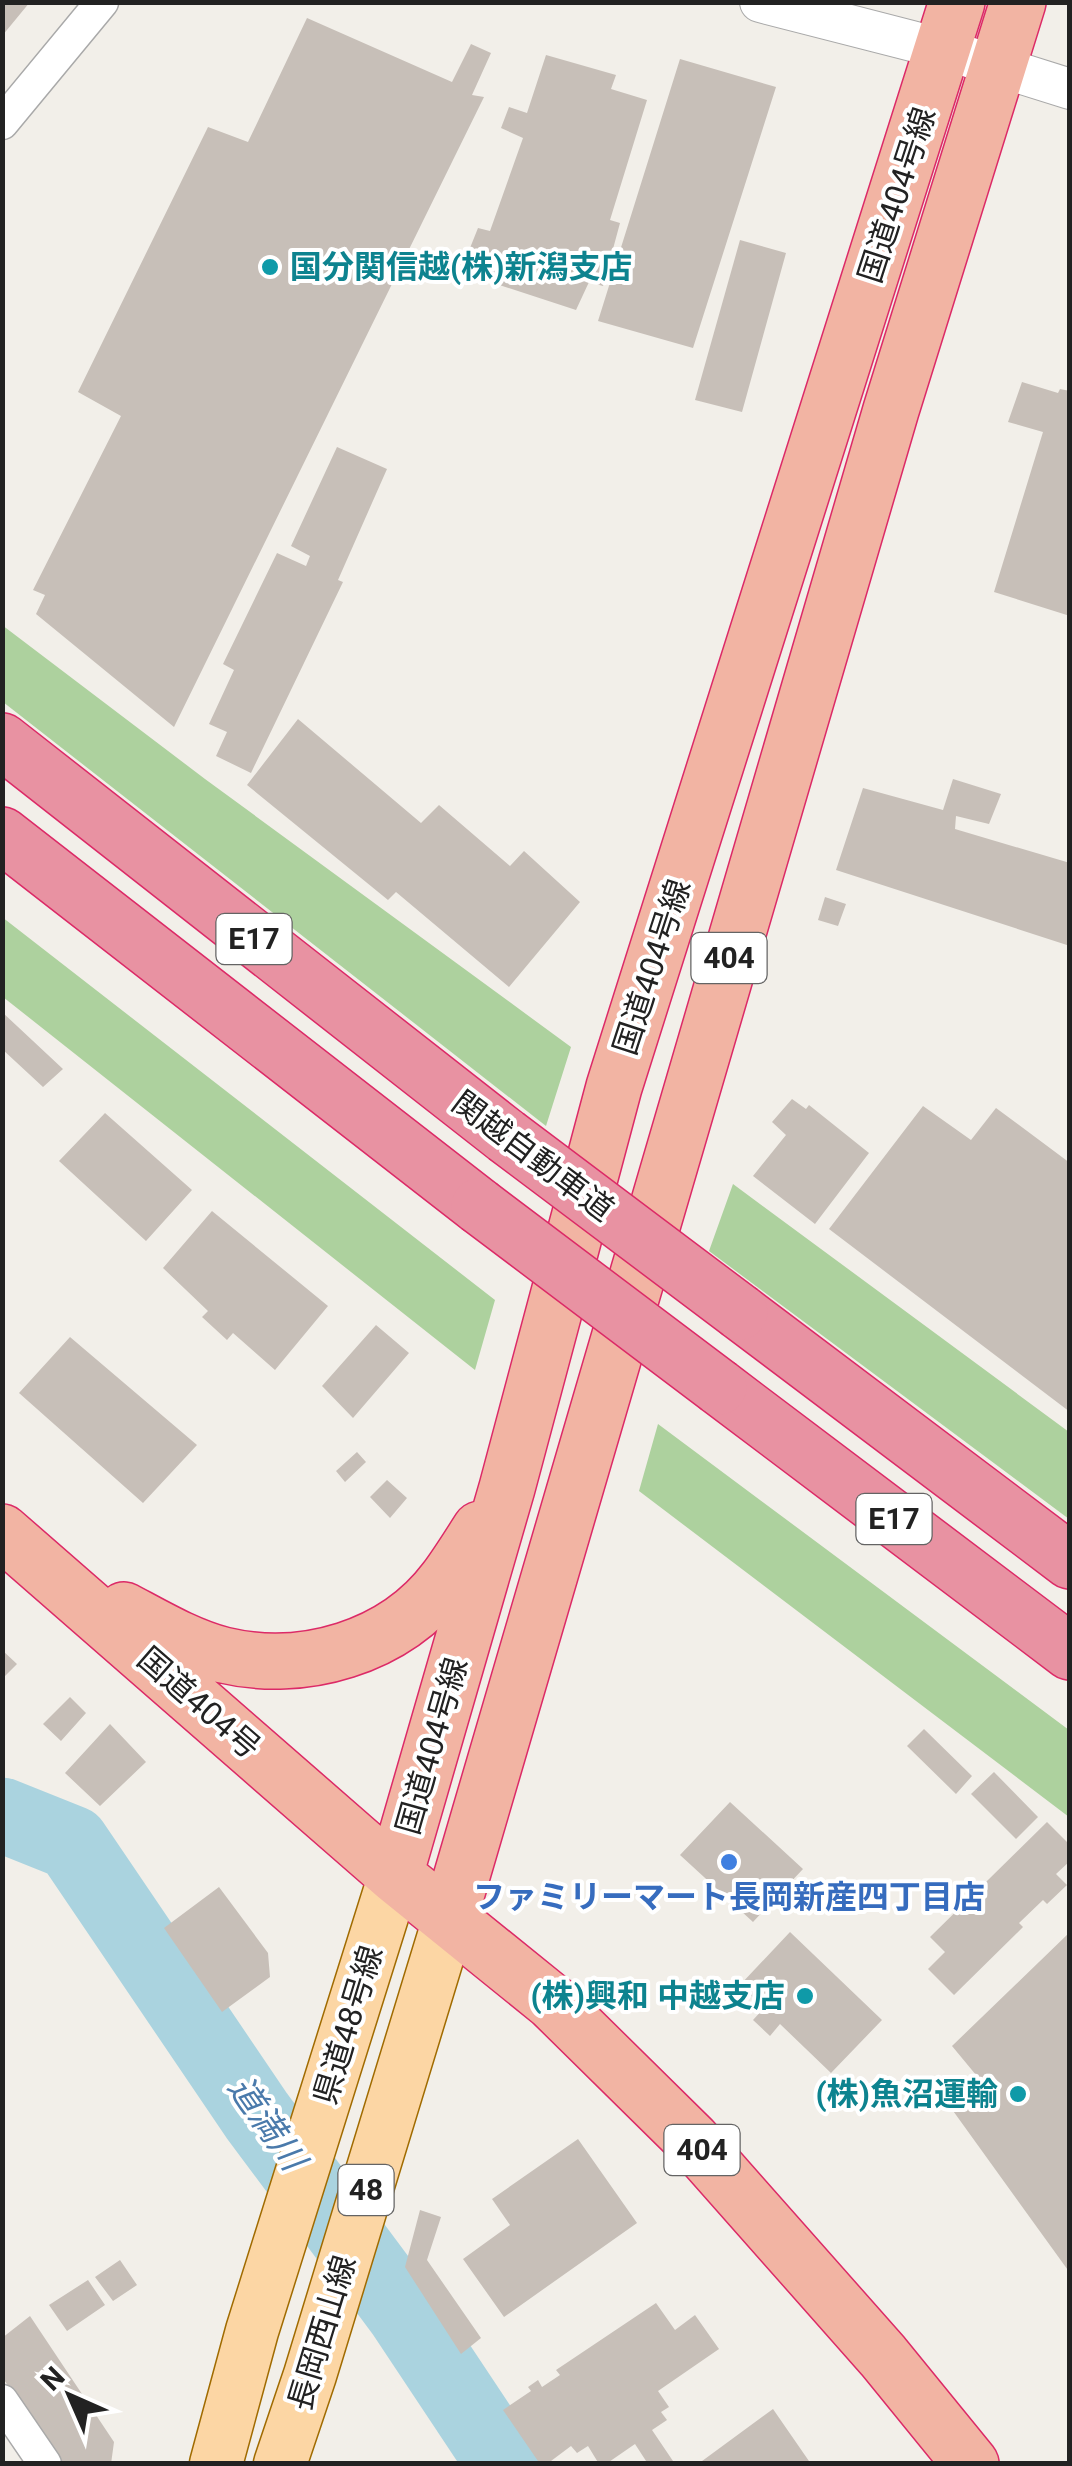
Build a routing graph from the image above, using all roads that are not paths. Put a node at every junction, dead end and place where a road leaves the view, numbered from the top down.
1 (102, 2) edge
2 (760, 2) edge
3 (1018, 2) edge
4 (950, 26) edge
5 (998, 69) junction
6 (1070, 89) edge
7 (2, 123) edge
8 (2, 741) edge
9 (2, 835) edge
10 (507, 1488) junction
11 (2, 1532) edge
12 (1070, 1560) edge
13 (46, 1570) junction
14 (1070, 1652) edge
15 (395, 1874) junction
16 (450, 1916) junction
17 (2, 2401) edge
18 (45, 2464) edge
19 (216, 2464) edge
20 (280, 2464) edge
21 (971, 2464) edge

1 - 7 street
2 - 4 street
3 - 5 highway, 国道404号線 / 404
4 - 5 street
4 - 10 highway, 国道404号線 / 404
5 - 6 street
5 - 16 highway, 国道404号線 / 404
8 - 12 highway, 関越自動車道 / E17, bridge
9 - 14 highway, E17, bridge
10 - 13 highway
10 - 15 highway, 国道404号線 / 404
11 - 13 highway, 国道404号 / 404
13 - 15 highway, 国道404号 / 404
15 - 16 highway, 国道404号線 / 404
15 - 19 main road, 県道48号線 / 48
16 - 20 main road, 長岡西山線 / 48
16 - 21 highway, 国道404号線 / 404
17 - 18 street

